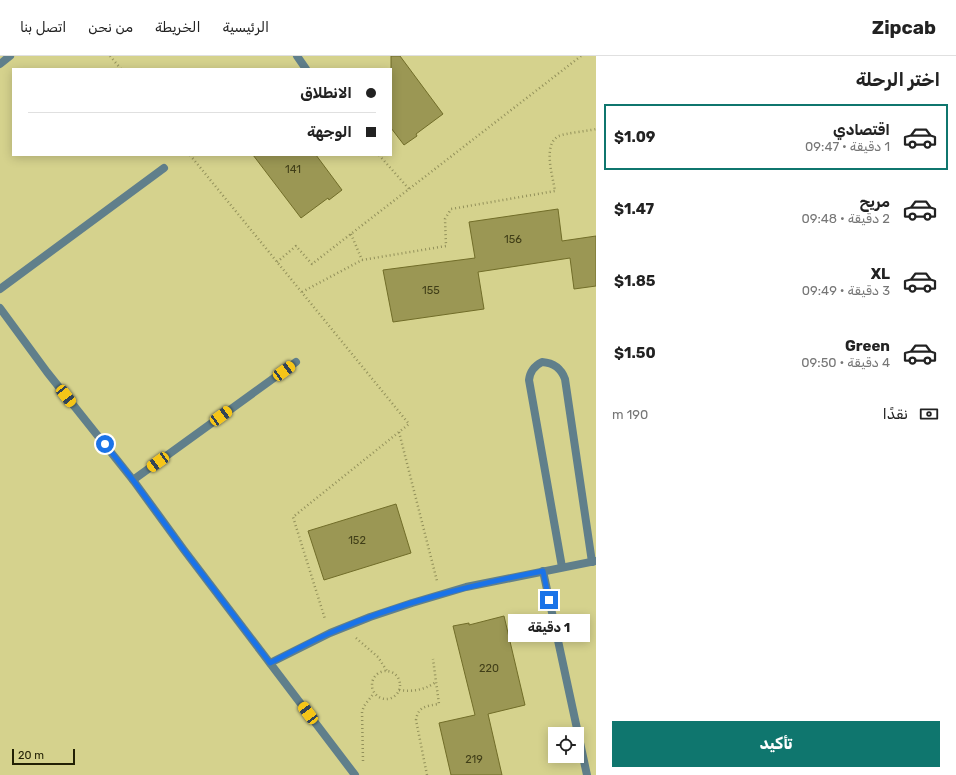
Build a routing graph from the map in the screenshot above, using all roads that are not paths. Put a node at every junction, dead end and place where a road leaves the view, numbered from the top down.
1 (10, 56) edge
2 (297, 56) edge
3 (0, 64) edge
4 (305, 68) edge
5 (164, 168) dead end
6 (0, 289) edge
7 (0, 308) edge
8 (296, 362) dead end
9 (133, 480) junction
10 (594, 561) edge
11 (562, 568) junction
12 (543, 571) junction
13 (270, 663) junction
14 (355, 775) edge
15 (587, 775) edge

1 - 3 street
2 - 4 street
5 - 6 street
7 - 9 street
8 - 9 street
9 - 13 street
10 - 11 street
10 - 11 street
11 - 12 street
12 - 13 street
12 - 15 street
13 - 14 street

